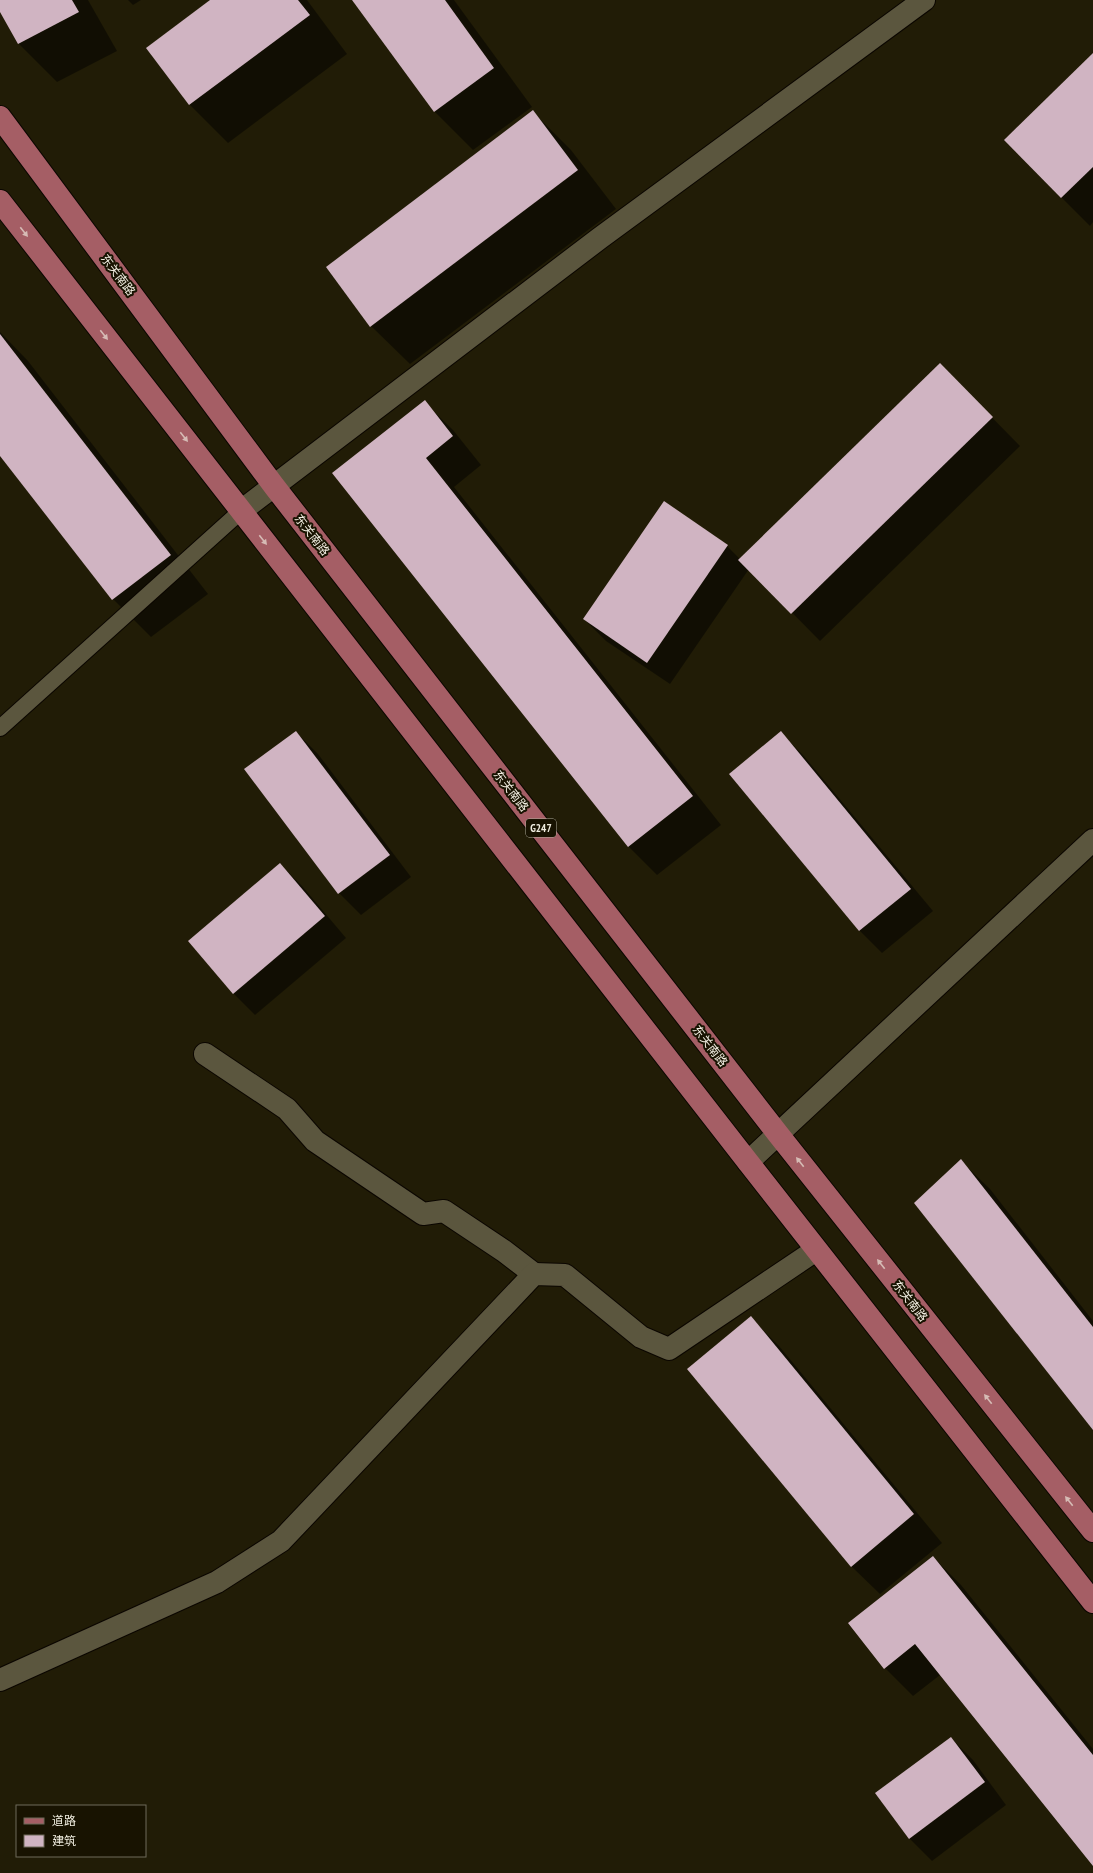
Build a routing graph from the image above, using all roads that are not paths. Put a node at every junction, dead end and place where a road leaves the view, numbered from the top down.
1 (924, 0) edge
2 (0, 117) edge
3 (0, 201) edge
4 (274, 486) junction
5 (241, 511) junction
6 (0, 728) edge
7 (1093, 840) edge
8 (206, 1054) dead end
9 (778, 1134) junction
10 (748, 1162) junction
11 (816, 1250) junction
12 (534, 1274) junction
13 (1093, 1531) edge
14 (1093, 1602) edge
15 (0, 1680) edge

1 - 4 street
2 - 4 main road, 东关南路 / G247
3 -> 5 main road
4 - 5 street
4 - 9 main road, 东关南路 / G247
5 - 6 lane
5 -> 10 main road
7 - 9 street
8 - 12 street
9 - 10 street
13 -> 9 main road, 东关南路 / G247
10 - 11 main road
11 - 12 street
11 - 14 main road
12 - 15 street

